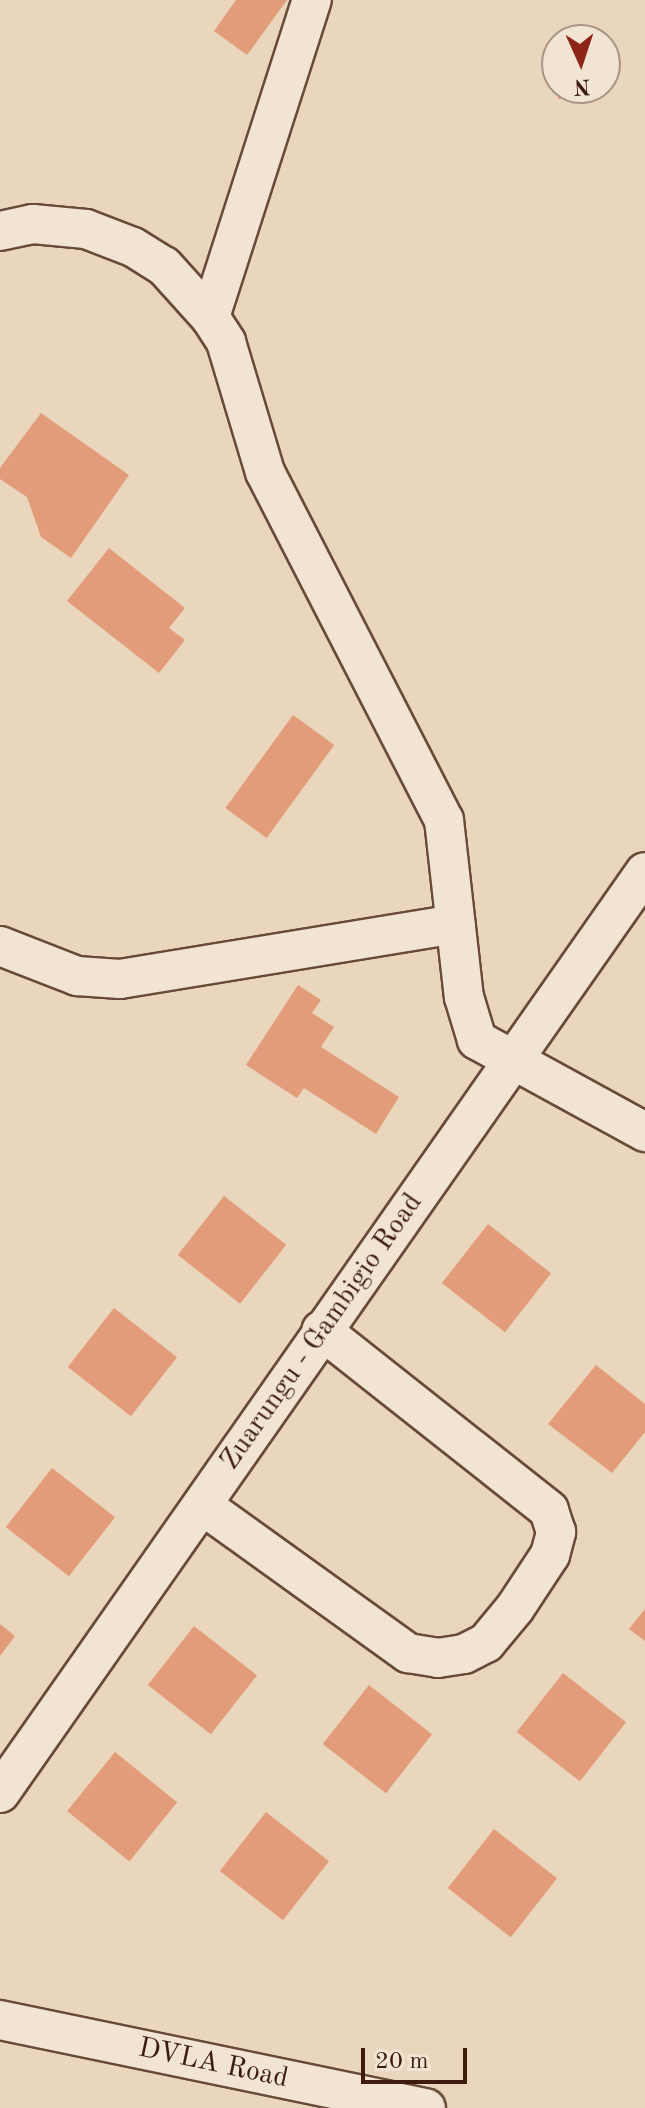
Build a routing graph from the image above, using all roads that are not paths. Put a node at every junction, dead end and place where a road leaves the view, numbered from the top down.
1 (312, 0) edge
2 (0, 231) edge
3 (210, 317) junction
4 (645, 872) edge
5 (456, 924) junction
6 (0, 946) edge
7 (512, 1058) junction
8 (645, 1132) edge
9 (321, 1330) junction
10 (202, 1505) junction
11 (0, 1793) edge
12 (0, 2020) edge
13 (426, 2108) edge

1 - 3 street
2 - 3 street
3 - 5 street
4 - 7 street, Zuarungu - Gambigio Road
5 - 6 street
5 - 7 street
7 - 8 street
7 - 9 street, Zuarungu - Gambigio Road
9 - 10 street, Zuarungu - Gambigio Road
9 - 10 street
10 - 11 street, Zuarungu - Gambigio Road
12 - 13 street, DVLA Road

